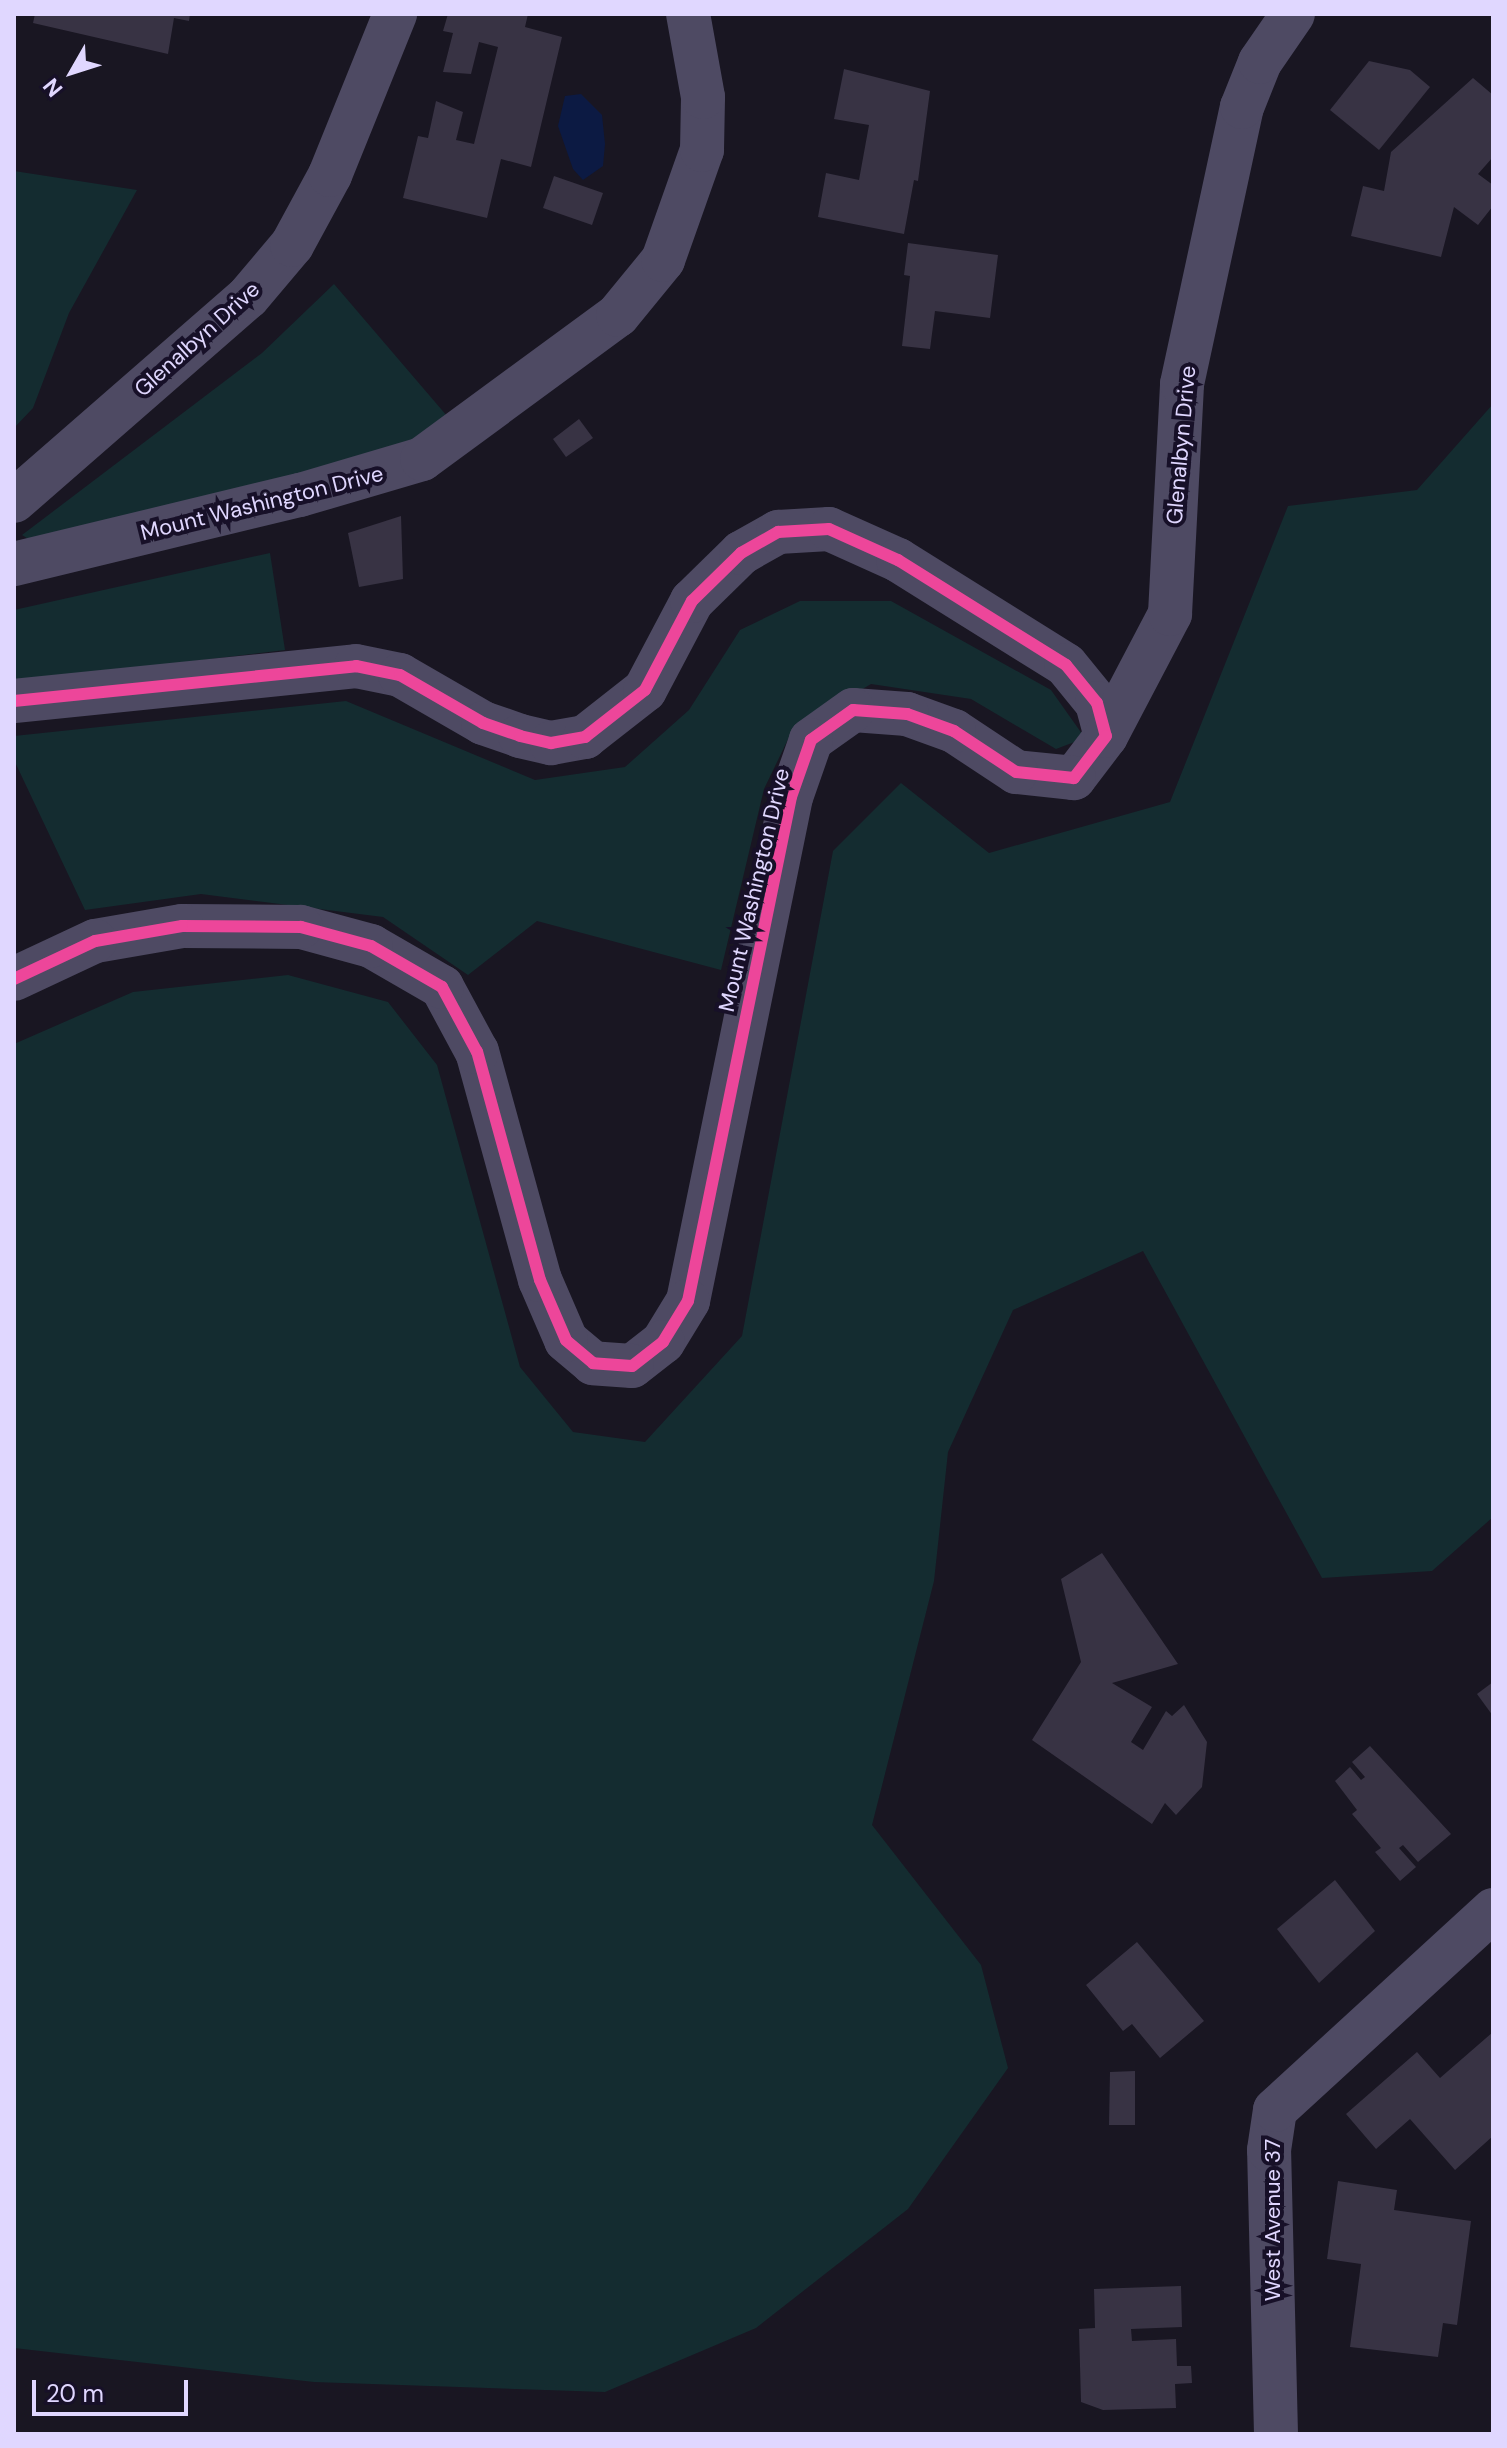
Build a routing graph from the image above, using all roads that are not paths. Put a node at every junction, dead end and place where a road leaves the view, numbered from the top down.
1 (395, 14) edge
2 (688, 14) edge
3 (1293, 14) edge
4 (14, 501) edge
5 (14, 564) edge
6 (14, 701) edge
7 (1106, 736) junction
8 (14, 979) edge
9 (1493, 1910) edge
10 (1276, 2434) edge

1 - 4 street, Glenalbyn Drive
2 - 5 street, Mount Washington Drive
3 - 7 street, Glenalbyn Drive
6 - 7 street
7 - 8 street, Mount Washington Drive
9 - 10 street, West Avenue 37

